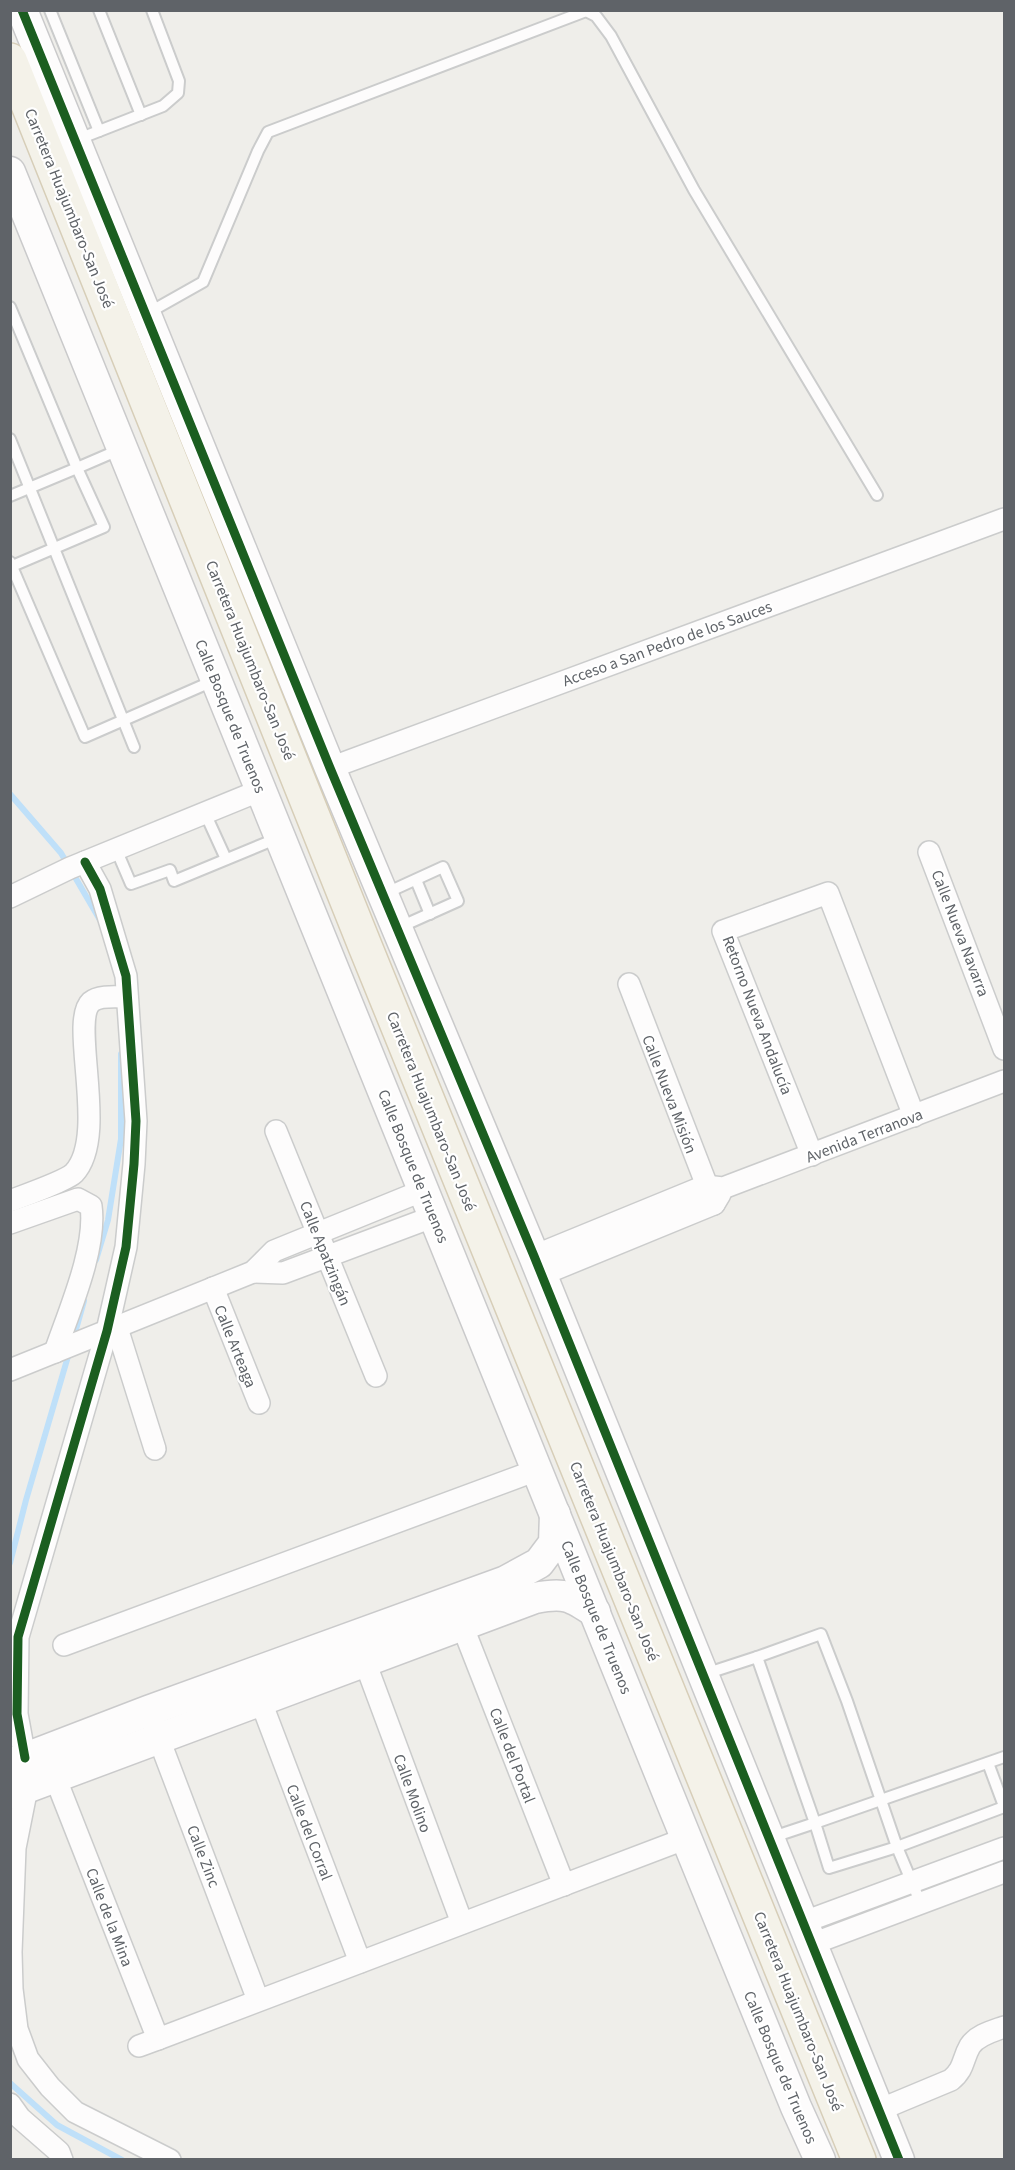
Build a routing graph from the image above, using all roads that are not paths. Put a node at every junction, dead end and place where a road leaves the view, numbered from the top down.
1 (22, 10) edge
2 (50, 10) edge
3 (99, 10) edge
4 (152, 10) edge
5 (586, 11) edge
6 (10, 60) edge
7 (141, 115) junction
8 (87, 136) junction
9 (12, 180) edge
10 (10, 307) edge
11 (144, 315) junction
12 (10, 439) edge
13 (123, 449) junction
14 (77, 468) junction
15 (30, 487) junction
16 (877, 495) dead end
17 (10, 496) edge
18 (1005, 519) edge
19 (54, 549) junction
20 (11, 565) edge
21 (216, 679) junction
22 (123, 720) junction
23 (134, 747) dead end
24 (330, 768) junction
25 (261, 790) junction
26 (205, 813) junction
27 (281, 837) junction
28 (116, 849) junction
29 (929, 852) dead end
30 (226, 859) junction
31 (78, 865) junction
32 (416, 880) junction
33 (18, 893) edge
34 (384, 894) junction
35 (430, 914) junction
36 (397, 926) junction
37 (365, 946) junction
38 (326, 947) junction
39 (629, 984) dead end
40 (125, 997) junction
41 (1005, 1049) edge
42 (457, 1071) junction
43 (416, 1072) junction
44 (1005, 1081) edge
45 (385, 1094) junction
46 (914, 1116) junction
47 (276, 1131) dead end
48 (812, 1155) junction
49 (714, 1193) junction
50 (10, 1201) edge
51 (430, 1203) junction
52 (10, 1223) edge
53 (318, 1232) junction
54 (328, 1257) junction
55 (538, 1265) junction
56 (253, 1272) junction
57 (213, 1288) junction
58 (107, 1332) junction
59 (62, 1350) junction
60 (10, 1370) edge
61 (376, 1376) dead end
62 (260, 1403) dead end
63 (155, 1449) dead end
64 (537, 1470) junction
65 (555, 1514) junction
66 (511, 1593) junction
67 (596, 1612) junction
68 (462, 1625) junction
69 (64, 1645) dead end
70 (757, 1656) junction
71 (365, 1662) junction
72 (702, 1676) junction
73 (261, 1702) junction
74 (148, 1711) junction
75 (159, 1739) junction
76 (1005, 1757) edge
77 (987, 1763) junction
78 (738, 1764) junction
79 (18, 1776) edge
80 (55, 1777) junction
81 (668, 1791) junction
82 (709, 1791) junction
83 (881, 1800) junction
84 (1005, 1806) edge
85 (815, 1823) junction
86 (687, 1838) junction
87 (769, 1839) junction
88 (897, 1847) junction
89 (1005, 1848) edge
90 (1005, 1872) edge
91 (910, 1882) junction
92 (564, 1885) junction
93 (921, 1904) junction
94 (462, 1923) junction
95 (808, 1933) junction
96 (360, 1962) junction
97 (258, 2000) junction
98 (1005, 2027) edge
99 (10, 2104) edge
100 (796, 2107) junction
101 (884, 2122) edge
102 (848, 2133) edge
103 (819, 2158) edge
104 (62, 2160) edge
105 (170, 2160) edge

1 - 8 street
2 - 8 lane
3 - 7 lane
4 - 7 lane
5 - 11 lane
5 - 16 lane
6 - 37 main road, Carretera Huajumbaro-San José
7 - 8 lane
8 - 11 street
9 - 13 street, Calle Bosque de Truenos
10 - 14 lane
11 - 24 street
12 - 15 lane
13 - 14 lane
13 - 21 street, Calle Bosque de Truenos
14 - 15 lane
14 - 19 lane
15 - 17 lane
15 - 19 lane
18 - 24 street, Acceso a San Pedro de los Sauces
19 - 20 lane
19 - 22 lane
20 - 22 lane
21 - 22 lane
21 - 25 street, Calle Bosque de Truenos
22 - 23 lane
24 - 34 street
25 - 26 street
25 - 27 street, Calle Bosque de Truenos
26 - 28 street
26 - 30 lane
27 - 30 lane
27 - 38 street, Calle Bosque de Truenos
28 - 30 lane
28 - 31 street
29 - 41 street, Calle Nueva Navarra
31 - 33 street
31 - 40 street
32 - 34 lane
32 - 35 lane
32 - 35 lane
34 - 36 street
35 - 36 lane
36 - 37 street
36 - 42 street
37 - 38 street
37 - 43 main road, Carretera Huajumbaro-San José
38 - 45 street, Calle Bosque de Truenos
39 - 49 street, Calle Nueva Misión
40 - 50 street
40 - 58 street
42 - 43 street
42 - 55 street
43 - 45 street
43 - 82 main road, Carretera Huajumbaro-San José
44 - 46 street, Avenida Terranova
45 - 51 street, Calle Bosque de Truenos
46 - 48 street, Avenida Terranova
46 - 48 street, Retorno Nueva Andalucía
47 - 53 street, Calle Apatzingán
48 - 49 street, Avenida Terranova
49 - 55 street, Avenida Terranova
51 - 53 street
51 - 54 street
51 - 64 street, Calle Bosque de Truenos
52 - 59 street
53 - 54 street, Calle Apatzingán
53 - 56 street
54 - 56 street
54 - 61 street, Calle Apatzingán
55 - 72 street
56 - 57 street
57 - 58 street
57 - 62 street, Calle Arteaga
58 - 59 street
58 - 63 street
58 - 79 street
59 - 60 street
64 - 65 street, Calle Bosque de Truenos
64 - 69 street
65 - 66 street
65 - 67 street, Calle Bosque de Truenos
66 - 67 street
66 - 68 street
66 - 74 street
67 - 81 street, Calle Bosque de Truenos
68 - 71 street
68 - 92 street, Calle del Portal
70 - 72 lane
70 - 83 lane
70 - 85 lane
71 - 73 street
71 - 94 street, Calle Molino
72 - 78 street
73 - 75 street
73 - 96 street, Calle del Corral
74 - 75 street, Calle Zinc
74 - 79 street
75 - 80 street
75 - 97 street, Calle Zinc
76 - 77 lane
77 - 83 lane
77 - 84 lane
78 - 82 street
78 - 87 street
79 - 80 street
79 - 105 street
80 - 97 street, Calle de la Mina
81 - 82 street
81 - 86 street, Calle Bosque de Truenos
82 - 102 main road, Carretera Huajumbaro-San José
83 - 85 lane
83 - 88 lane
84 - 88 lane
85 - 87 lane
85 - 88 lane
86 - 92 street
86 - 100 street, Calle Bosque de Truenos
87 - 95 street
88 - 91 lane
89 - 91 street
90 - 93 street
91 - 93 lane
91 - 95 street
92 - 94 street
93 - 95 street
94 - 96 street
95 - 101 street
96 - 97 street
98 - 101 street
99 - 104 street
100 - 102 street
100 - 103 street, Calle Bosque de Truenos
101 - 102 street
101 - 102 street
102 - 103 street

